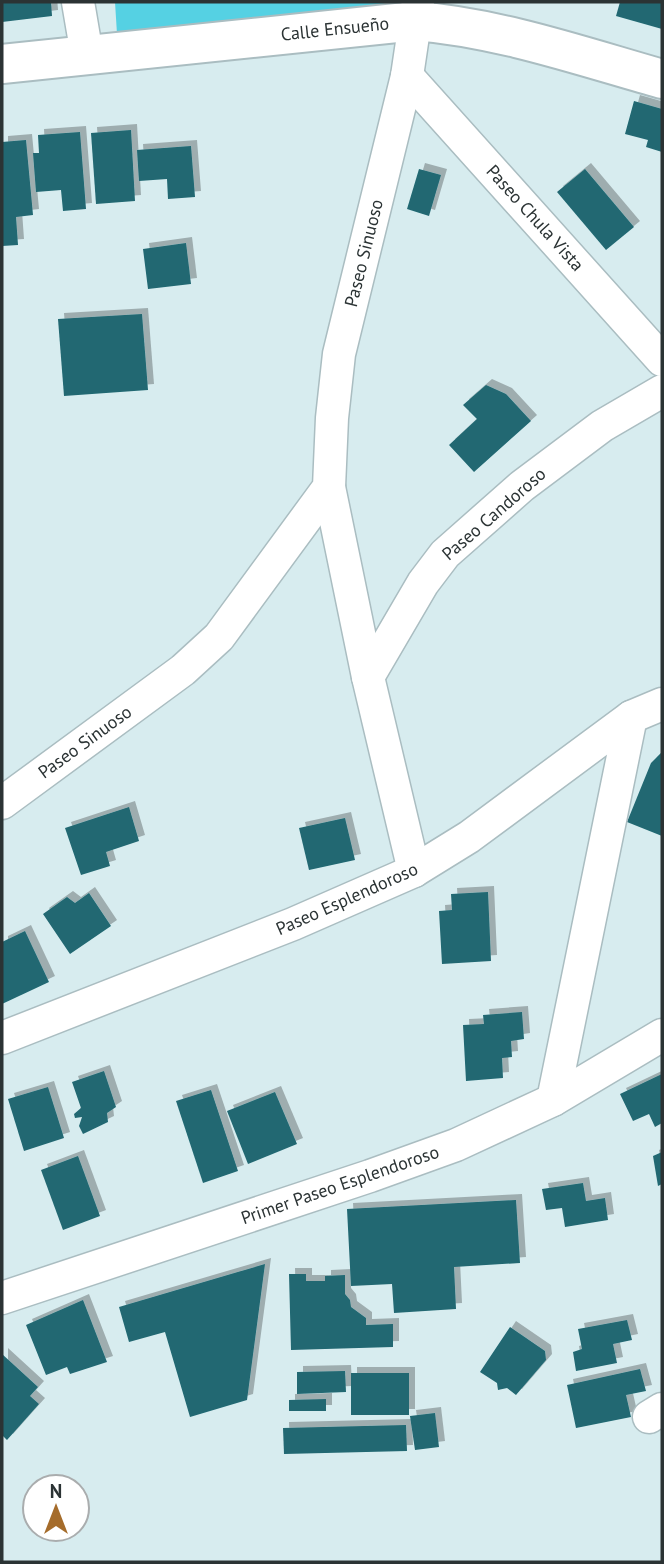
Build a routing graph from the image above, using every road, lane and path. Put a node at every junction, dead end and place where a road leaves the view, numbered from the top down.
1 (78, 2) edge
2 (417, 11) edge
3 (87, 55) junction
4 (2, 64) edge
5 (407, 76) junction
6 (662, 79) edge
7 (662, 360) edge
8 (662, 391) edge
9 (329, 487) junction
10 (368, 677) junction
11 (662, 704) edge
12 (631, 718) junction
13 (2, 803) edge
14 (414, 871) junction
15 (662, 1035) edge
16 (2, 1038) edge
17 (553, 1100) junction
18 (2, 1298) edge

1 - 3 street
2 - 3 street, Calle Ensueño
2 - 5 street, Paseo Sinuoso
2 - 6 street, Calle Ensueño
3 - 4 street, Calle Ensueño
5 - 7 street, Paseo Chula Vista
5 - 9 street, Paseo Sinuoso
8 - 10 street, Paseo Candoroso
9 - 10 street, Paseo Sinuoso
9 - 13 street, Paseo Sinuoso
10 - 14 street, Paseo Sinuoso
11 - 12 street, Paseo Esplendoroso
12 - 14 street, Paseo Esplendoroso
12 - 17 street
14 - 16 street, Paseo Esplendoroso
15 - 17 street, Primer Paseo Esplendoroso
17 - 18 street, Primer Paseo Esplendoroso

